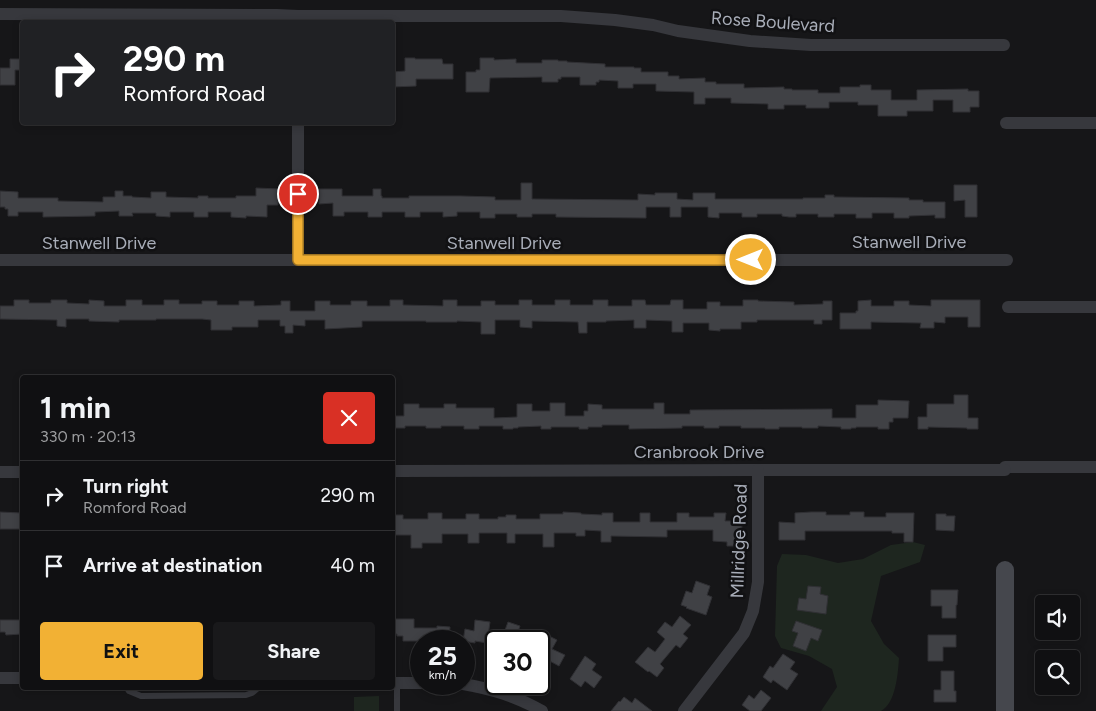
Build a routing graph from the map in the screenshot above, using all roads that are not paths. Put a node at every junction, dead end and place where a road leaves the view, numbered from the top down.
1 (0, 14) edge
2 (298, 19) edge
3 (1004, 45) dead end
4 (1006, 123) dead end
5 (1096, 123) edge
6 (298, 125) edge
7 (0, 260) edge
8 (298, 260) junction
9 (1007, 260) dead end
10 (1008, 307) dead end
11 (1096, 307) edge
12 (1096, 466) edge
13 (758, 470) junction
14 (395, 471) edge
15 (0, 472) edge
16 (20, 472) edge
17 (1004, 570) dead end
18 (0, 678) edge
19 (20, 678) edge
20 (395, 683) edge
21 (410, 683) edge
22 (475, 687) edge
23 (128, 690) edge
24 (256, 690) edge
25 (397, 711) edge
26 (542, 711) edge
27 (684, 711) edge
28 (1005, 711) edge

1 - 2 street, Rose Boulevard
2 - 3 street, Rose Boulevard
4 - 5 street
6 - 8 street
7 - 8 street, Stanwell Drive
8 - 9 street, Stanwell Drive
10 - 11 street
12 - 13 street, Cranbrook Drive
13 - 14 street, Cranbrook Drive
13 - 27 street, Millridge Road
15 - 16 street
17 - 28 street
18 - 19 street
20 - 21 street
20 - 25 lane
22 - 26 street
23 - 24 lane

